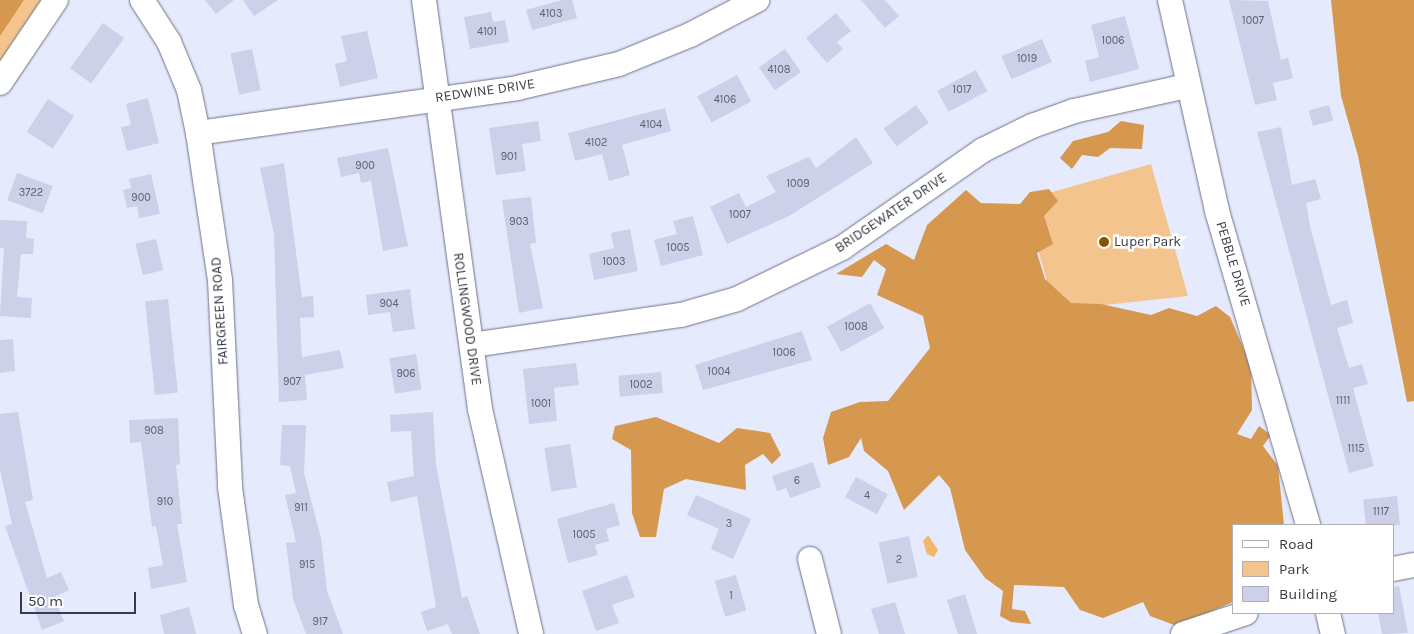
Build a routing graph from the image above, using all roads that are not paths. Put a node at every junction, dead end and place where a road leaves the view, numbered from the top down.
1 (56, 0) edge
2 (142, 0) edge
3 (424, 0) edge
4 (757, 0) edge
5 (1170, 0) edge
6 (0, 83) edge
7 (1187, 86) junction
8 (435, 98) junction
9 (198, 133) junction
10 (472, 345) junction
11 (1308, 524) edge
12 (810, 559) dead end
13 (1414, 565) edge
14 (1394, 569) edge
15 (1243, 614) edge
16 (1328, 614) edge
17 (256, 634) edge
18 (531, 634) edge
19 (829, 634) edge
20 (1183, 634) edge
21 (1333, 634) edge

1 - 6 street
2 - 9 street, FAIRGREEN ROAD
3 - 8 street, ROLLINGWOOD DRIVE
4 - 8 street, REDWINE DRIVE
5 - 7 street, PEBBLE DRIVE
7 - 10 street, BRIDGEWATER DRIVE
7 - 11 street, PEBBLE DRIVE
8 - 9 street, REDWINE DRIVE
8 - 10 street, ROLLINGWOOD DRIVE
9 - 17 street, FAIRGREEN ROAD
10 - 18 street, ROLLINGWOOD DRIVE
12 - 19 street
13 - 14 street
15 - 20 street
16 - 21 street

